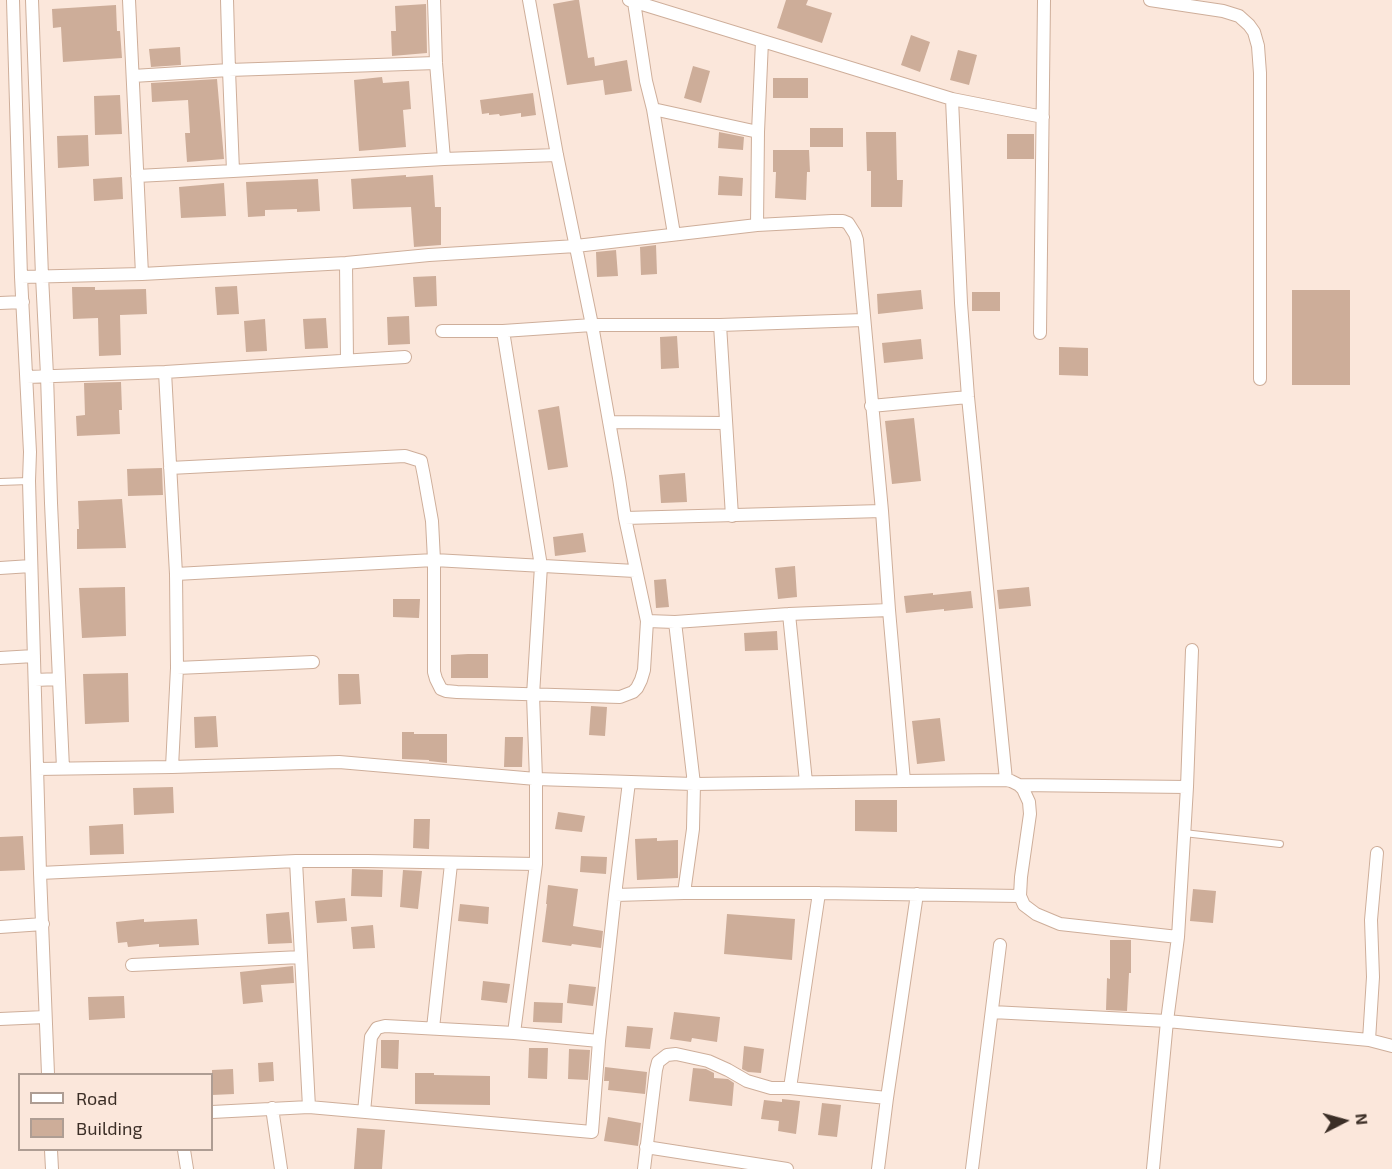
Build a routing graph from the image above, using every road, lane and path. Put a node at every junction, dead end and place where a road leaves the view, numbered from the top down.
1 (13, 0) edge
2 (32, 0) edge
3 (129, 0) edge
4 (227, 0) edge
5 (434, 0) edge
6 (529, 0) edge
7 (1044, 0) edge
8 (1150, 0) edge
9 (632, 1) edge
10 (762, 41) junction
11 (436, 63) junction
12 (229, 70) junction
13 (133, 76) junction
14 (952, 99) junction
15 (653, 109) junction
16 (1043, 117) junction
17 (758, 132) junction
18 (557, 155) junction
19 (444, 159) junction
20 (233, 171) junction
21 (137, 176) junction
22 (757, 225) junction
23 (674, 234) junction
24 (576, 246) junction
25 (346, 263) junction
26 (142, 274) junction
27 (42, 276) junction
28 (21, 277) junction
29 (23, 302) junction
30 (0, 303) edge
31 (863, 320) junction
32 (592, 325) junction
33 (720, 325) junction
34 (442, 331) dead end
35 (503, 331) junction
36 (1040, 333) dead end
37 (405, 357) dead end
38 (347, 360) junction
39 (165, 372) junction
40 (47, 375) junction
41 (27, 377) junction
42 (1260, 379) dead end
43 (968, 397) junction
44 (871, 406) junction
45 (609, 422) junction
46 (726, 423) junction
47 (171, 468) junction
48 (29, 481) junction
49 (0, 482) edge
50 (882, 511) junction
51 (732, 516) junction
52 (625, 518) junction
53 (434, 560) junction
54 (31, 566) junction
55 (541, 566) junction
56 (0, 567) edge
57 (635, 571) junction
58 (176, 574) junction
59 (889, 610) junction
60 (789, 614) junction
61 (647, 621) junction
62 (675, 622) junction
63 (1192, 650) dead end
64 (34, 656) junction
65 (0, 658) edge
66 (313, 662) dead end
67 (177, 668) junction
68 (59, 679) junction
69 (35, 680) junction
70 (533, 695) junction
71 (172, 767) junction
72 (63, 768) junction
73 (37, 769) junction
74 (536, 778) junction
75 (1006, 780) junction
76 (904, 781) junction
77 (629, 782) junction
78 (806, 782) junction
79 (694, 784) junction
80 (1019, 785) junction
81 (1187, 787) junction
82 (1184, 833) junction
83 (1281, 844) dead end
84 (1377, 854) dead end
85 (296, 861) junction
86 (451, 864) junction
87 (536, 864) junction
88 (40, 873) junction
89 (684, 893) junction
90 (819, 893) junction
91 (917, 894) junction
92 (615, 896) junction
93 (1020, 897) junction
94 (43, 924) junction
95 (0, 927) edge
96 (1178, 937) junction
97 (1000, 945) dead end
98 (301, 957) junction
99 (132, 965) dead end
100 (992, 1012) junction
101 (45, 1017) junction
102 (0, 1019) edge
103 (1167, 1021) junction
104 (433, 1028) junction
105 (514, 1033) junction
106 (1369, 1040) junction
107 (599, 1041) junction
108 (1392, 1046) edge
109 (48, 1073) edge
110 (790, 1088) junction
111 (886, 1098) junction
112 (309, 1107) junction
113 (272, 1108) junction
114 (213, 1112) edge
115 (364, 1112) junction
116 (646, 1147) junction
117 (51, 1151) edge
118 (184, 1151) edge
119 (52, 1169) edge
120 (186, 1169) edge
121 (281, 1169) edge
122 (644, 1169) edge
123 (787, 1169) edge
124 (878, 1169) edge
125 (972, 1169) edge
126 (1152, 1169) edge

1 - 28 street
2 - 27 street
3 - 13 street
4 - 12 street
5 - 11 street
6 - 18 street
7 - 16 street
8 - 42 street
9 - 10 street
9 - 15 street
10 - 14 street
10 - 17 street
11 - 12 street
11 - 19 street
12 - 13 street
12 - 20 street
13 - 21 street
14 - 16 street
14 - 43 street
15 - 17 street
15 - 23 street
16 - 36 street
17 - 22 street
18 - 19 street
18 - 24 street
19 - 20 street
20 - 21 street
21 - 26 street
22 - 23 street
22 - 31 street
23 - 24 street
24 - 25 street
24 - 32 street
25 - 26 street
25 - 38 street
26 - 27 street
27 - 28 street
27 - 40 street
28 - 29 street
29 - 30 street
29 - 41 street
31 - 33 street
31 - 44 street
32 - 33 street
32 - 35 street
32 - 45 street
33 - 46 street
34 - 35 street
35 - 55 street
37 - 38 street
38 - 39 street
39 - 40 street
39 - 47 street
40 - 41 street
40 - 68 street
41 - 48 street
43 - 44 street
43 - 75 street
44 - 50 street
45 - 46 street
45 - 52 street
46 - 51 street
47 - 53 street
47 - 58 street
48 - 49 lane
48 - 54 street
50 - 51 street
50 - 59 street
51 - 52 street
52 - 57 street
53 - 55 street
53 - 58 street
53 - 70 street
54 - 56 street
54 - 64 street
55 - 57 street
55 - 70 street
57 - 61 street
58 - 67 street
59 - 60 street
59 - 76 street
60 - 62 street
60 - 78 street
61 - 62 street
61 - 70 street
62 - 79 street
63 - 81 street
64 - 65 street
64 - 69 street
66 - 67 street
67 - 71 street
68 - 69 street
68 - 72 street
69 - 73 street
70 - 74 street
71 - 72 street
71 - 74 street
72 - 73 street
73 - 88 street
74 - 77 street
74 - 87 street
75 - 76 street
75 - 80 street
76 - 78 street
77 - 79 street
77 - 92 street
78 - 79 street
79 - 89 street
80 - 81 street
80 - 93 street
81 - 82 street
82 - 83 lane
82 - 96 street
84 - 106 street
85 - 86 street
85 - 88 street
85 - 98 street
86 - 87 street
86 - 104 street
87 - 105 street
88 - 94 street
89 - 90 street
89 - 92 street
90 - 91 street
90 - 110 street
91 - 93 street
91 - 111 street
92 - 107 street
93 - 96 street
94 - 95 street
94 - 101 street
96 - 103 street
97 - 100 street
98 - 99 street
98 - 112 street
100 - 103 street
100 - 125 street
101 - 102 street
101 - 109 street
103 - 106 street
103 - 126 street
104 - 105 street
104 - 115 street
105 - 107 street
106 - 108 street
107 - 115 street
110 - 111 street
110 - 116 street
111 - 124 street
112 - 113 street
112 - 115 street
113 - 114 street
113 - 121 street
116 - 122 street
116 - 123 street
117 - 119 street
118 - 120 street

